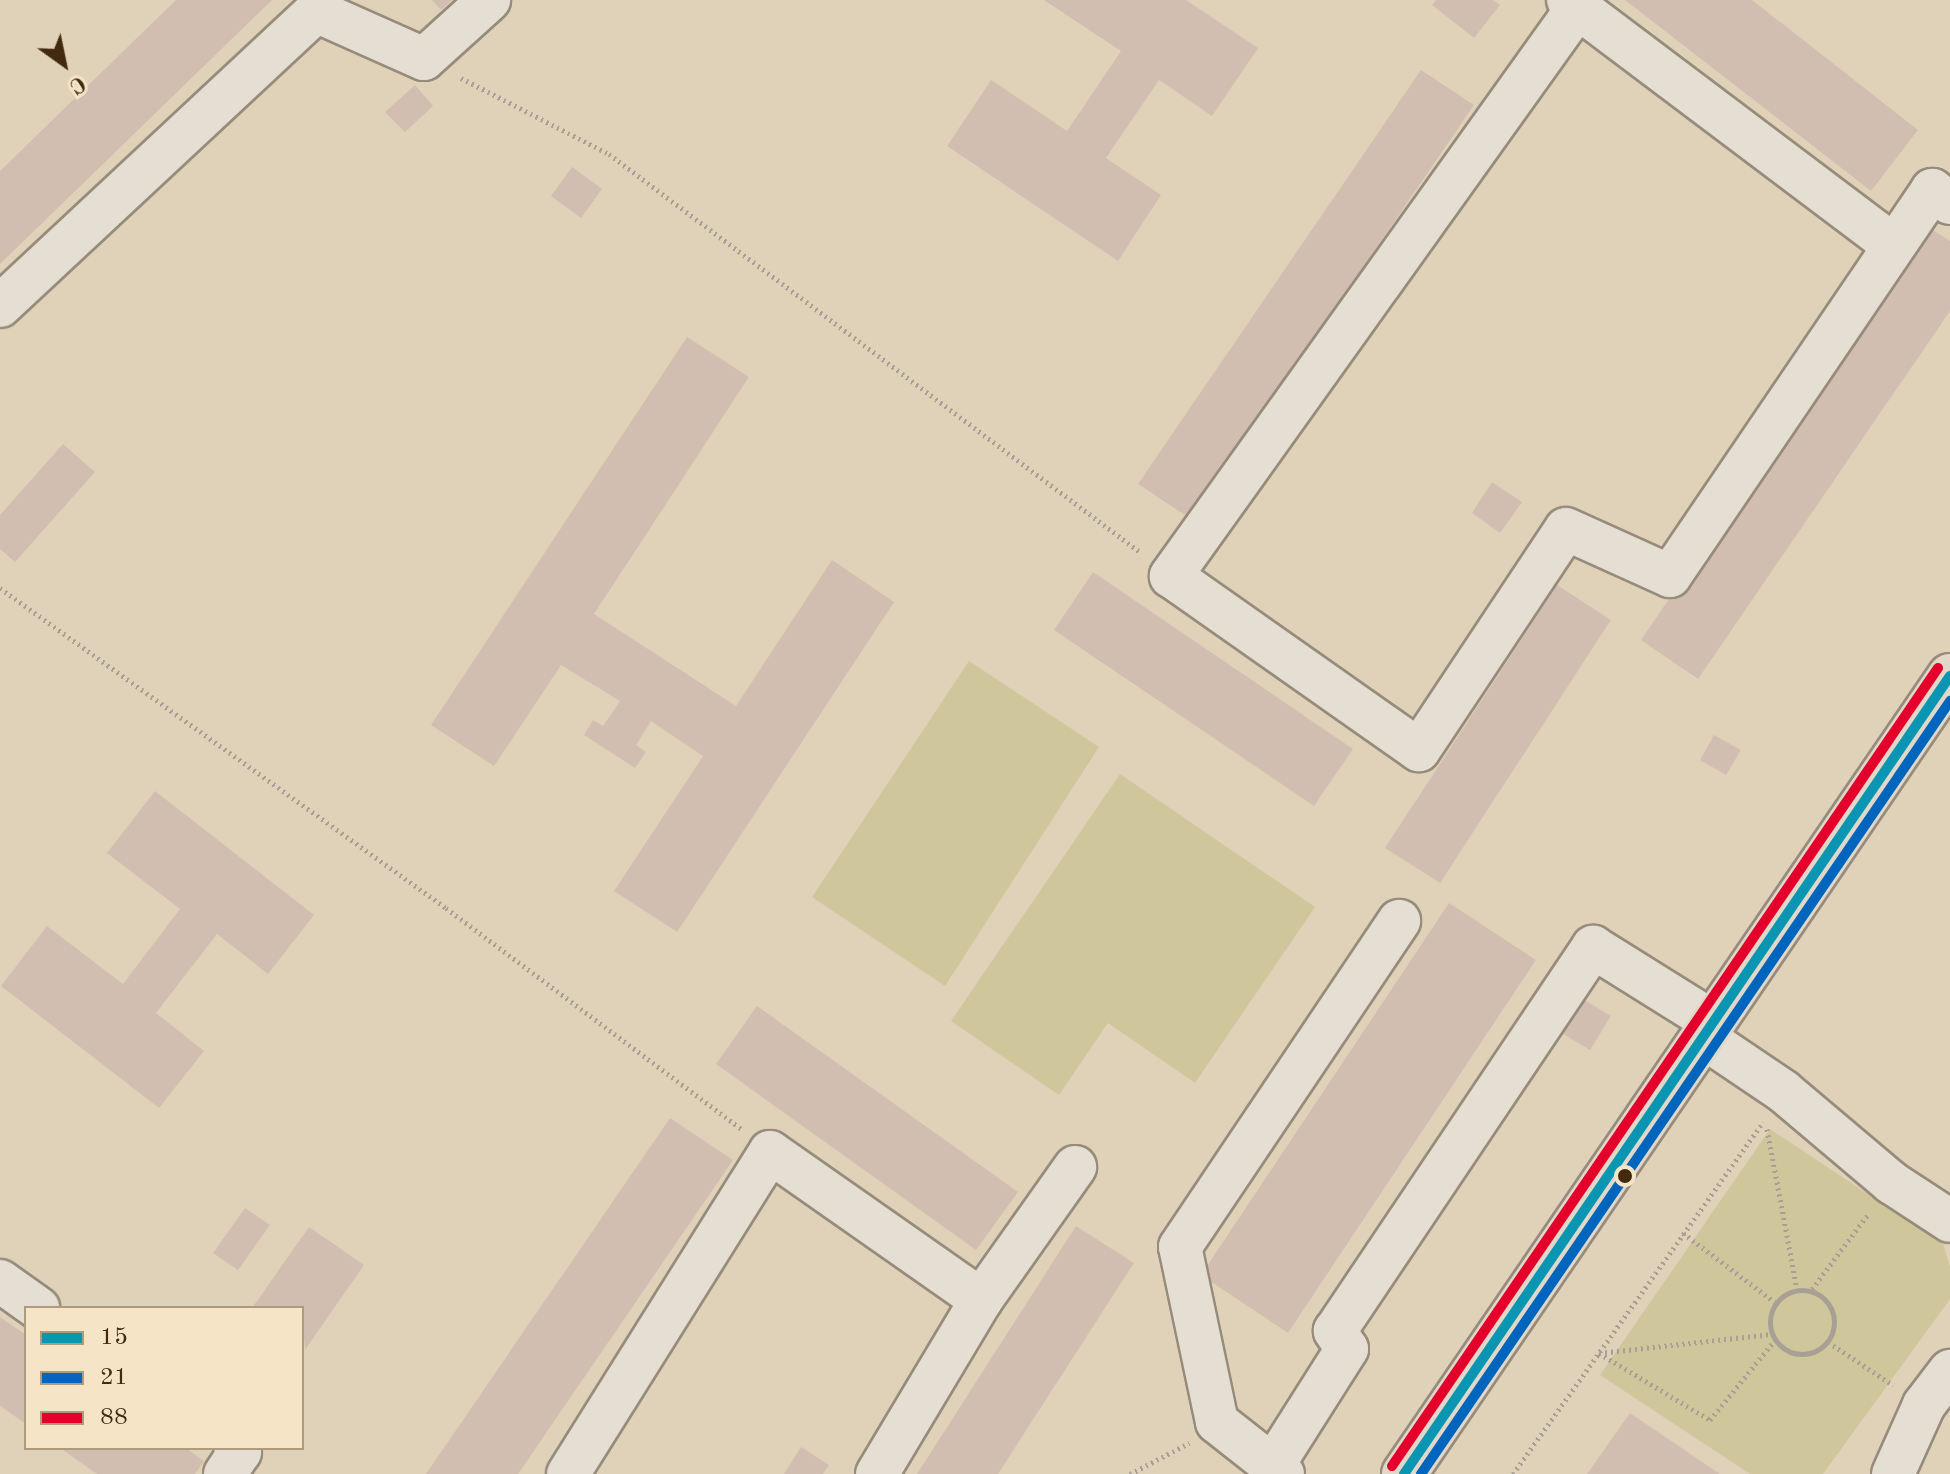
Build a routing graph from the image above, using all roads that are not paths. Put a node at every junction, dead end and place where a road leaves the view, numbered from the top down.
1 (489, 0) edge
2 (1573, 4) edge
3 (1950, 203) edge
4 (1892, 244) junction
5 (0, 306) edge
6 (1950, 676) edge
7 (1399, 921) dead end
8 (1708, 1030) junction
9 (1075, 1167) dead end
10 (1950, 1221) edge
11 (0, 1281) edge
12 (981, 1300) junction
13 (35, 1306) edge
14 (1950, 1371) edge
15 (238, 1450) edge
16 (1278, 1470) edge
17 (225, 1474) edge
18 (568, 1474) edge
19 (877, 1474) edge
20 (1404, 1474) edge
21 (1893, 1474) edge

1 - 5 lane
2 - 4 lane
2 - 4 lane
3 - 4 lane
6 - 8 main road
7 - 16 lane
8 - 10 lane
8 - 16 lane
8 - 20 main road
9 - 12 lane
11 - 13 lane
12 - 18 lane
12 - 19 lane
14 - 21 lane
15 - 17 lane

